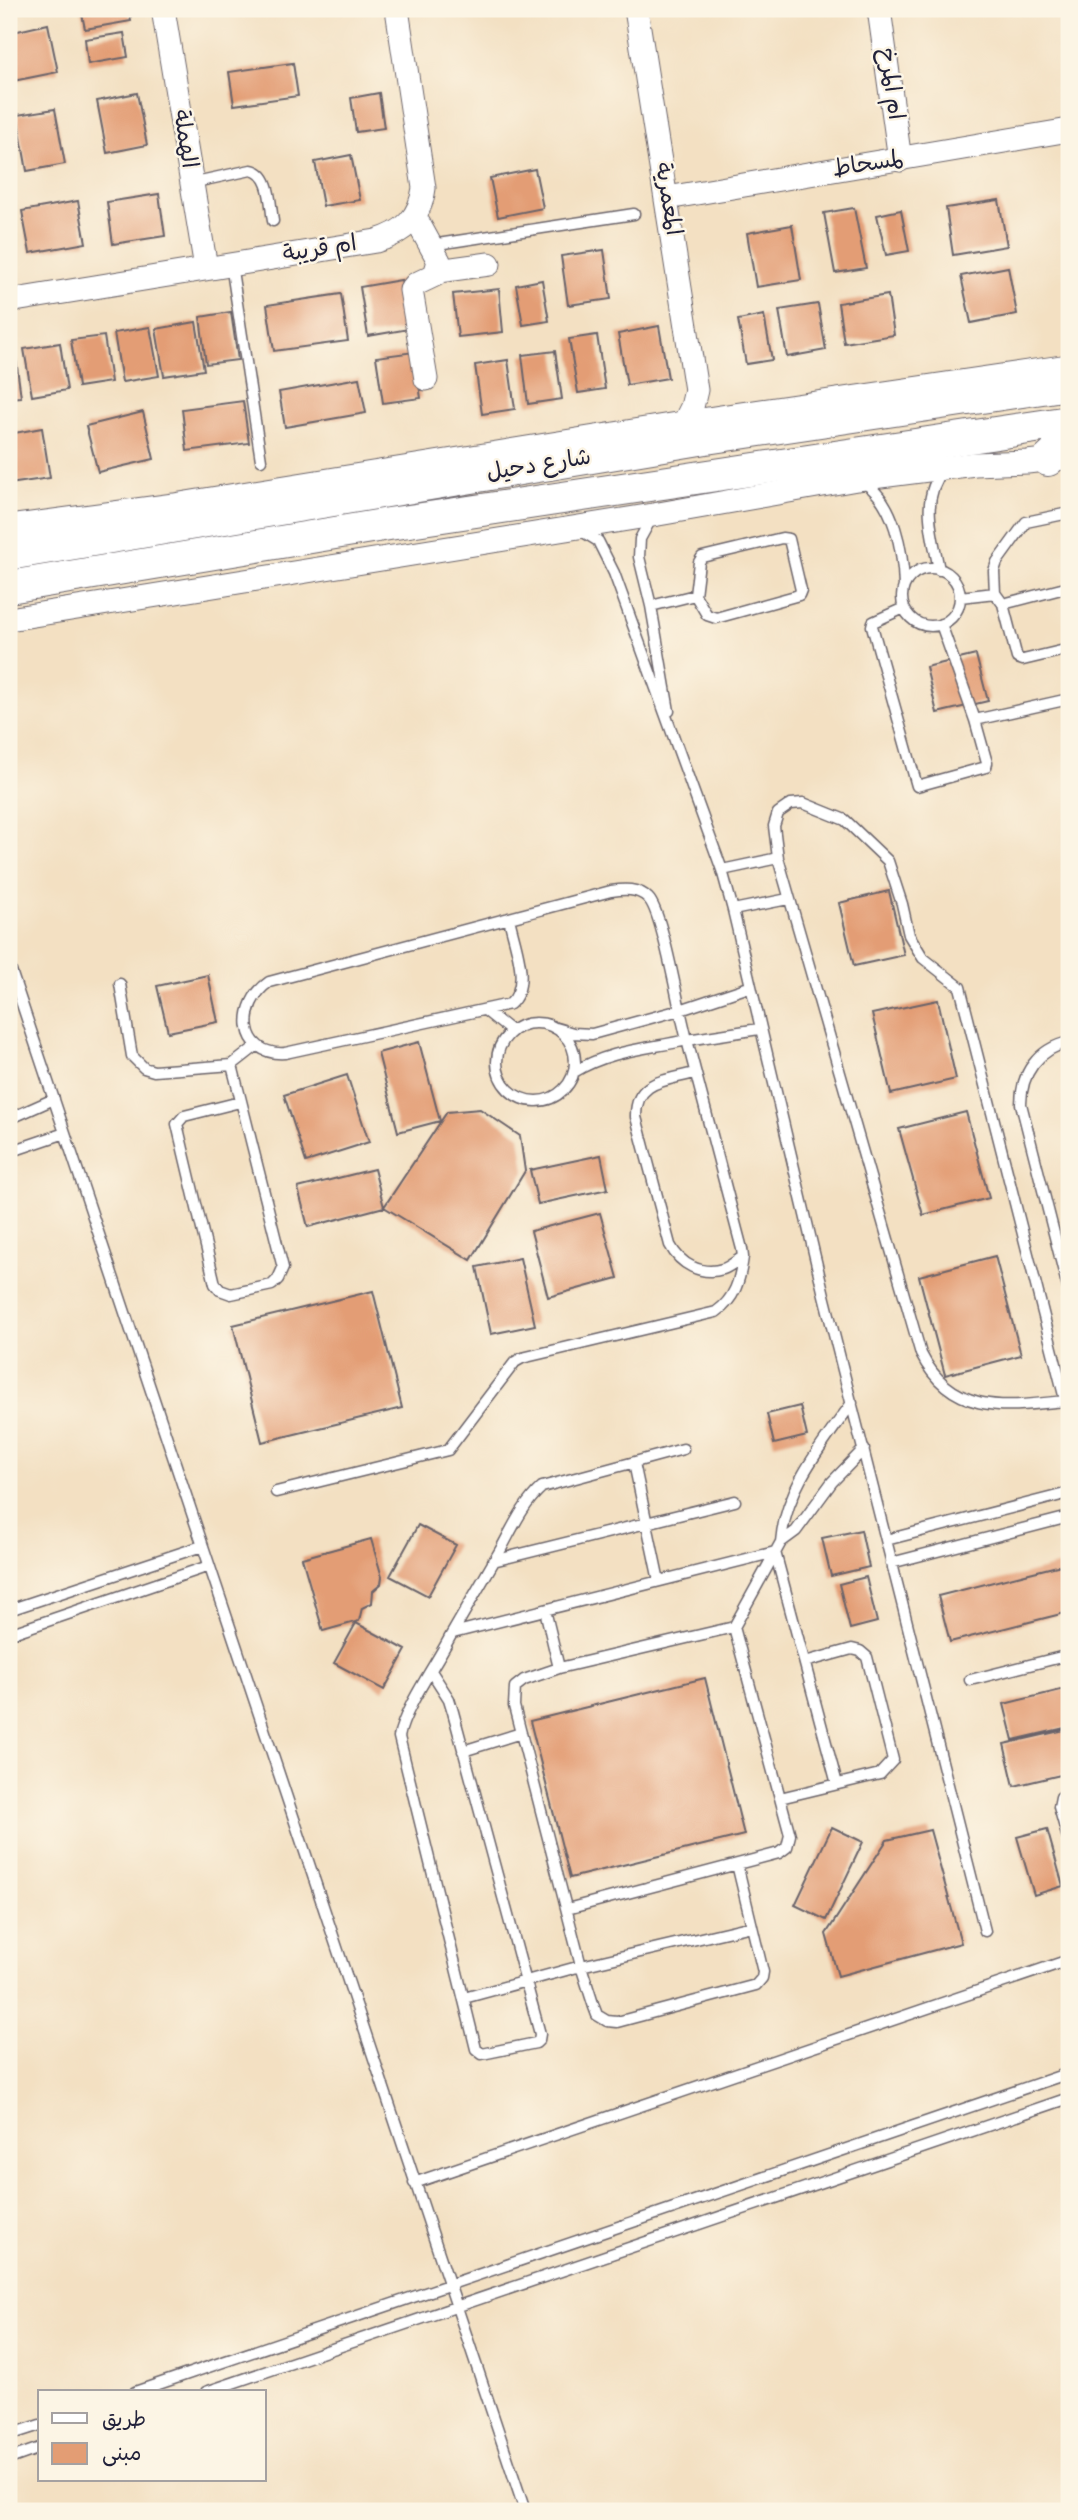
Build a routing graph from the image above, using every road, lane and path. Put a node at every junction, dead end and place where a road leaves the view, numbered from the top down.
1 (163, 9) edge
2 (397, 9) edge
3 (636, 9) edge
4 (880, 9) edge
5 (1069, 130) edge
6 (900, 160) junction
7 (191, 183) junction
8 (667, 198) junction
9 (634, 214) dead end
10 (415, 217) junction
11 (272, 221) dead end
12 (431, 245) junction
13 (230, 264) junction
14 (489, 264) dead end
15 (206, 268) junction
16 (438, 271) junction
17 (9, 301) edge
18 (1069, 366) edge
19 (1025, 373) junction
20 (426, 379) dead end
21 (1069, 382) edge
22 (696, 390) junction
23 (720, 417) junction
24 (1069, 422) edge
25 (684, 423) junction
26 (1062, 452) edge
27 (261, 460) dead end
28 (945, 468) junction
29 (857, 479) junction
30 (1069, 513) edge
31 (653, 515) junction
32 (9, 527) edge
33 (574, 528) junction
34 (100, 540) junction
35 (9, 545) edge
36 (9, 554) edge
37 (939, 570) junction
38 (9, 587) edge
39 (904, 587) junction
40 (1069, 587) edge
41 (995, 593) junction
42 (695, 595) junction
43 (960, 597) junction
44 (1003, 604) junction
45 (651, 606) junction
46 (904, 608) junction
47 (9, 619) edge
48 (941, 624) junction
49 (1069, 649) edge
50 (1069, 699) edge
51 (975, 720) junction
52 (674, 741) junction
53 (778, 858) junction
54 (722, 870) junction
55 (788, 899) junction
56 (733, 910) junction
57 (509, 918) junction
58 (9, 965) edge
59 (120, 984) dead end
60 (749, 986) junction
61 (486, 1010) junction
62 (680, 1010) junction
63 (556, 1028) junction
64 (759, 1029) junction
65 (511, 1031) junction
66 (687, 1040) junction
67 (1069, 1042) edge
68 (256, 1047) junction
69 (232, 1065) junction
70 (574, 1072) junction
71 (694, 1073) junction
72 (54, 1099) junction
73 (240, 1102) junction
74 (9, 1119) edge
75 (65, 1133) junction
76 (9, 1152) edge
77 (743, 1257) junction
78 (1069, 1292) edge
79 (1065, 1401) junction
80 (852, 1403) junction
81 (1069, 1415) edge
82 (683, 1449) dead end
83 (864, 1449) junction
84 (634, 1463) junction
85 (276, 1492) dead end
86 (1069, 1493) edge
87 (735, 1501) dead end
88 (1069, 1517) edge
89 (646, 1523) junction
90 (886, 1540) junction
91 (202, 1546) junction
92 (778, 1547) junction
93 (494, 1561) junction
94 (891, 1563) junction
95 (209, 1566) junction
96 (659, 1581) junction
97 (9, 1610) edge
98 (545, 1610) junction
99 (734, 1627) junction
100 (453, 1633) junction
101 (9, 1634) edge
102 (1069, 1655) edge
103 (805, 1662) junction
104 (559, 1668) junction
105 (431, 1671) junction
106 (970, 1680) dead end
107 (521, 1733) junction
108 (463, 1751) junction
109 (837, 1784) junction
110 (1069, 1792) edge
111 (780, 1798) junction
112 (1069, 1842) edge
113 (737, 1864) junction
114 (567, 1909) junction
115 (752, 1926) junction
116 (985, 1931) dead end
117 (1069, 1960) edge
118 (581, 1966) junction
119 (525, 1981) junction
120 (464, 1998) junction
121 (1069, 2073) edge
122 (1069, 2098) edge
123 (414, 2183) junction
124 (449, 2286) junction
125 (456, 2308) junction
126 (141, 2390) edge
127 (212, 2390) edge
128 (38, 2426) edge
129 (9, 2435) edge
130 (38, 2449) edge
131 (9, 2459) edge
132 (525, 2511) edge

1 - 7 street, الهملة
2 - 10 street
3 - 8 street, المعمرية
4 - 6 street, ام المرخ
5 - 6 street, لمسحاط
6 - 8 street, لمسحاط
7 - 11 lane
7 - 15 street, الهملة
8 - 22 street, المعمرية
9 - 12 lane
10 - 12 street
10 - 13 street, ام قريبة
12 - 16 street
13 - 15 street, ام قريبة
13 - 27 lane
14 - 16 street
15 - 17 street, ام قريبة
16 - 20 street
18 - 19 street, شارع دحيل
19 - 21 main road
19 - 23 street, شارع دحيل
21 - 34 main road, شارع دحيل
22 - 23 street
22 - 25 street, المعمرية
23 - 25 street, شارع دحيل
24 - 38 main road, شارع دحيل
25 - 32 street, شارع دحيل
26 - 28 street
28 - 29 street
28 - 37 lane
29 - 31 street
29 - 39 lane
30 - 41 lane
31 - 33 street
31 - 45 lane
33 - 47 street
33 - 52 lane
34 - 35 main road
34 - 36 main road, شارع دحيل
37 - 39 lane
37 - 43 lane
39 - 46 lane
40 - 44 lane
41 - 43 lane
41 - 44 lane
42 - 42 lane
42 - 45 lane
43 - 48 lane
44 - 49 lane
45 - 52 lane
46 - 48 lane
46 - 51 lane
48 - 51 lane
50 - 51 lane
52 - 54 lane
53 - 54 lane
53 - 55 lane
53 - 79 lane
54 - 56 lane
55 - 56 lane
55 - 79 lane
56 - 60 lane
57 - 61 lane
57 - 62 lane
57 - 68 lane
58 - 72 lane
59 - 69 lane
60 - 62 lane
60 - 64 lane
61 - 65 lane
61 - 68 lane
62 - 63 lane
62 - 66 lane
63 - 65 lane
63 - 70 lane
64 - 66 lane
64 - 80 lane
65 - 70 lane
66 - 70 lane
66 - 71 lane
67 - 78 lane
68 - 69 lane
69 - 73 lane
71 - 77 lane
71 - 77 lane
72 - 74 lane
72 - 75 lane
73 - 73 lane
75 - 76 lane
75 - 91 lane
77 - 85 lane
79 - 81 lane
80 - 83 lane
80 - 92 lane
82 - 84 lane
83 - 90 lane
83 - 92 lane
84 - 89 lane
84 - 93 lane
86 - 90 lane
87 - 89 lane
88 - 94 lane
89 - 93 lane
89 - 96 lane
90 - 94 lane
91 - 95 lane
91 - 97 lane
92 - 96 lane
92 - 99 lane
92 - 103 lane
93 - 100 lane
94 - 116 lane
95 - 101 lane
95 - 123 lane
96 - 98 lane
98 - 100 lane
98 - 104 lane
99 - 104 lane
99 - 111 lane
100 - 105 lane
102 - 106 lane
103 - 109 lane
103 - 109 lane
104 - 107 lane
105 - 108 lane
105 - 120 lane
107 - 108 lane
107 - 114 lane
108 - 119 lane
109 - 111 lane
110 - 112 lane
111 - 113 lane
113 - 114 lane
113 - 115 lane
114 - 118 lane
115 - 118 lane
115 - 118 lane
117 - 123 lane
118 - 119 lane
119 - 120 lane
119 - 120 lane
121 - 124 lane
122 - 125 lane
123 - 124 lane
124 - 125 lane
124 - 126 lane
125 - 127 lane
125 - 132 lane
128 - 129 lane
130 - 131 lane

